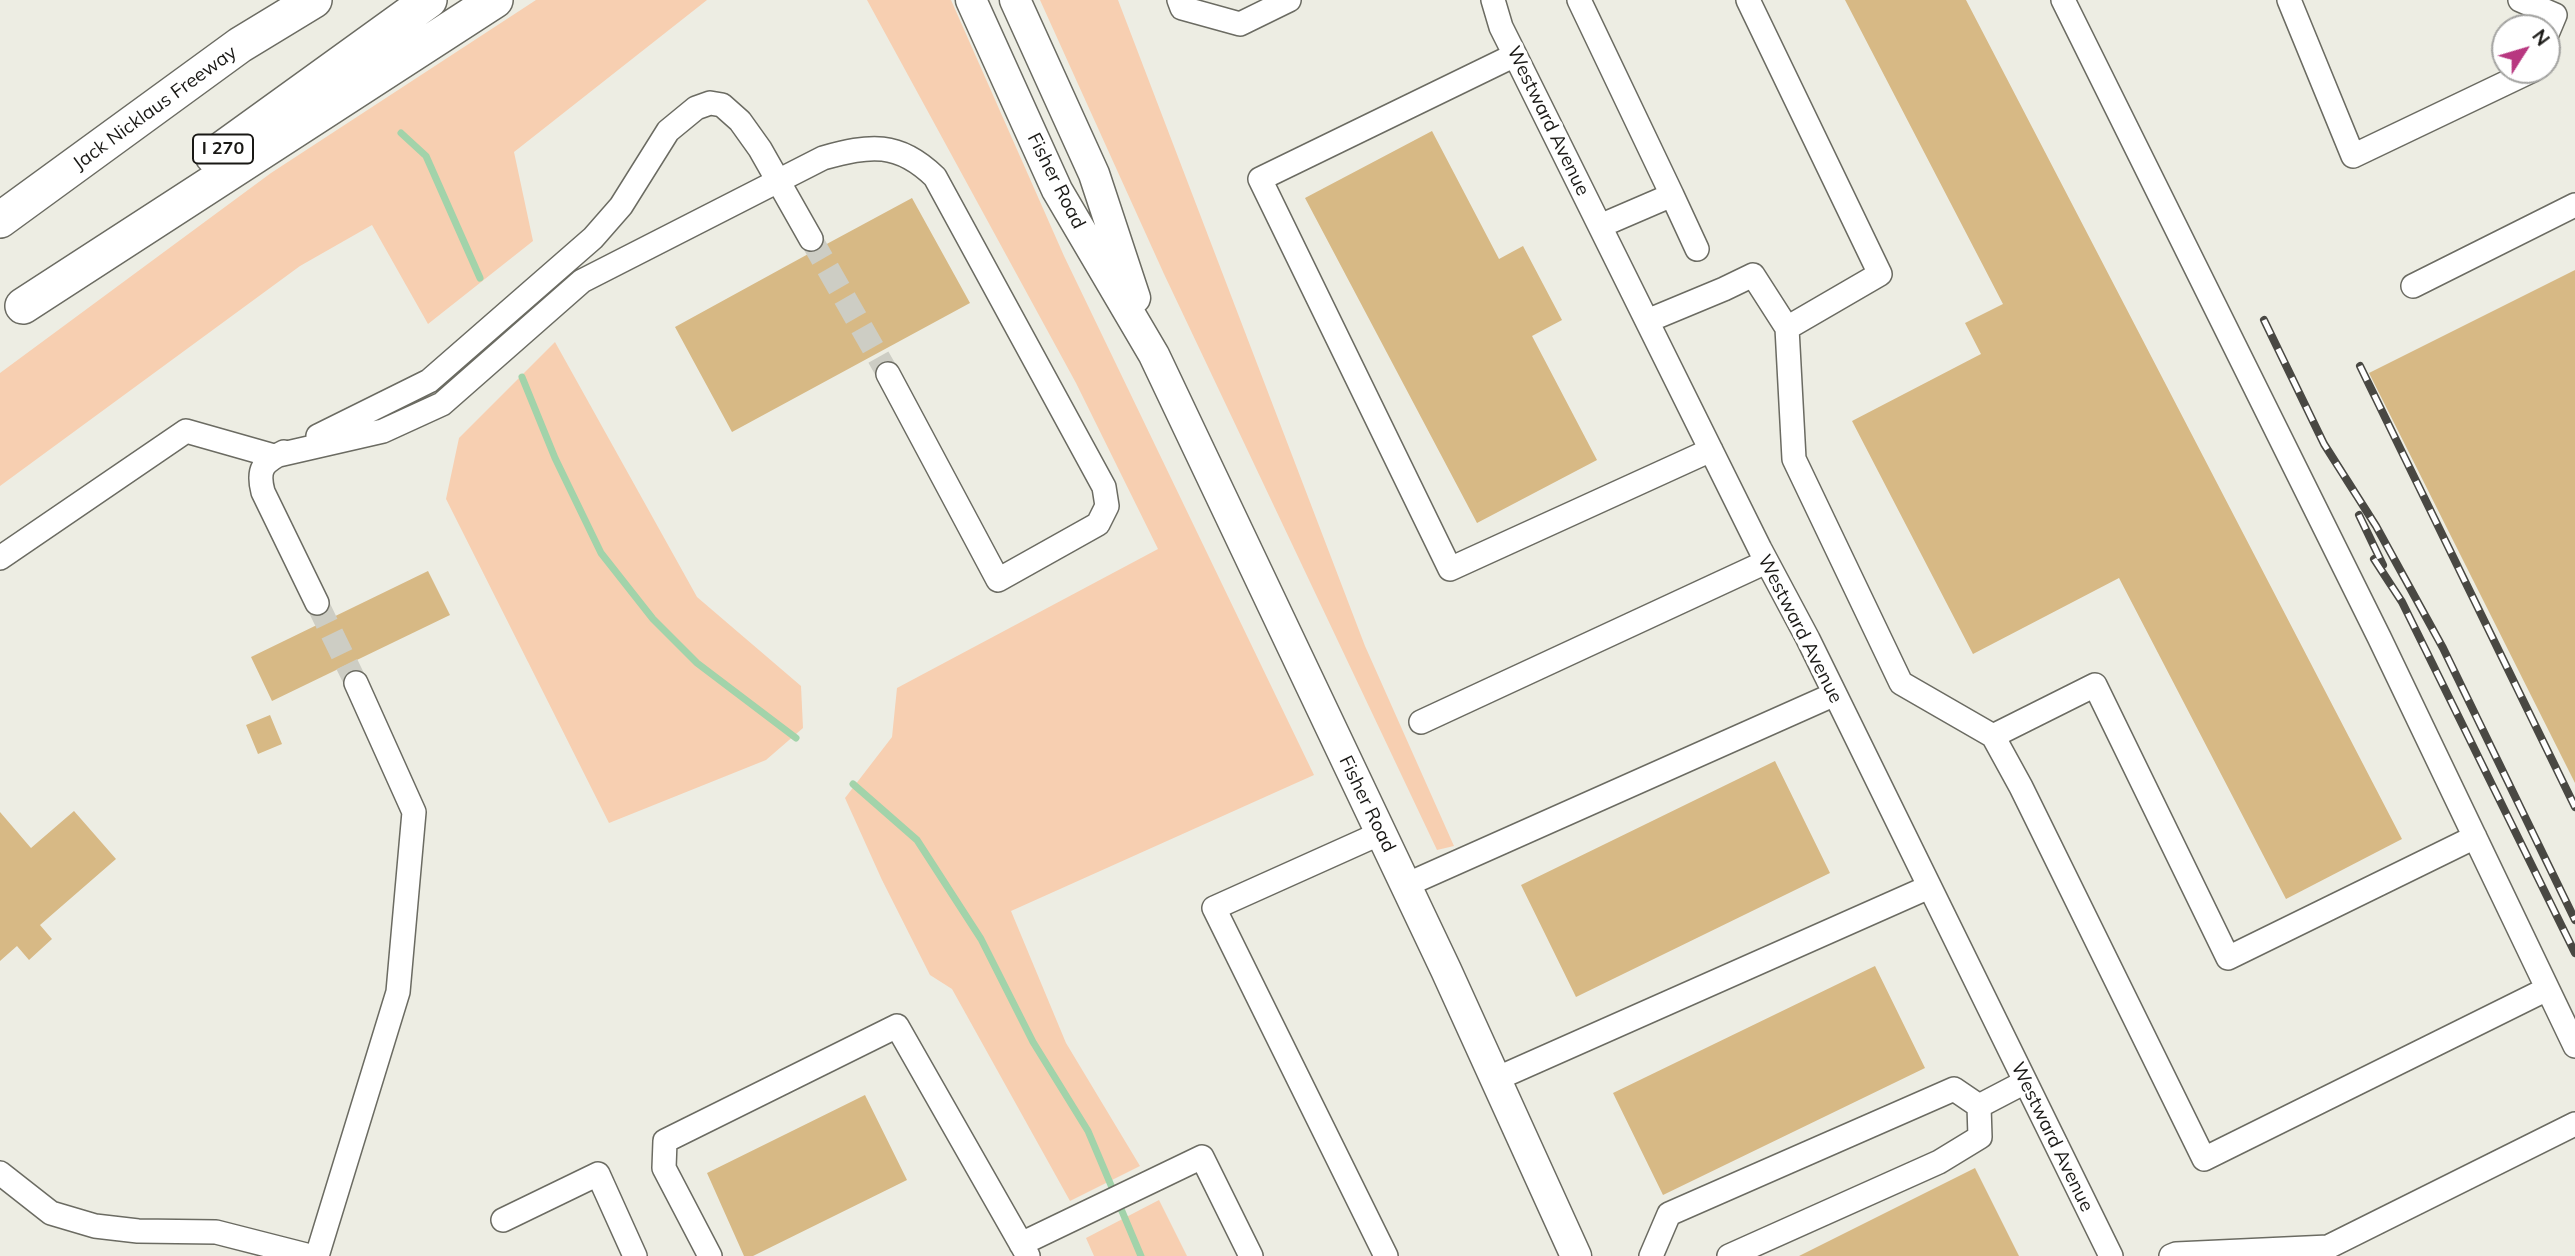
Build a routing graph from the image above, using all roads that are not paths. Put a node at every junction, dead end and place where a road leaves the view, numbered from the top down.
1 (295, 0) edge
2 (314, 0) edge
3 (429, 0) edge
4 (495, 0) edge
5 (971, 0) edge
6 (1015, 0) edge
7 (1179, 0) edge
8 (1289, 0) edge
9 (1493, 0) edge
10 (1579, 0) edge
11 (1748, 0) edge
12 (2063, 0) edge
13 (2289, 0) edge
14 (2520, 0) edge
15 (2553, 14) edge
16 (240, 45) junction
17 (1515, 55) junction
18 (2504, 84) edge
19 (777, 180) junction
20 (1672, 195) junction
21 (2575, 205) edge
22 (0, 220) edge
23 (1600, 226) junction
24 (811, 239) tunnel mouth
25 (1697, 249) dead end
26 (2413, 286) dead end
27 (11, 314) edge
28 (1647, 321) junction
29 (1787, 328) junction
30 (1154, 355) junction
31 (888, 374) tunnel mouth
32 (1711, 450) junction
33 (274, 456) junction
34 (0, 558) edge
35 (1766, 562) junction
36 (317, 603) tunnel mouth
37 (356, 683) tunnel mouth
38 (1835, 694) junction
39 (1421, 722) dead end
40 (1993, 736) junction
41 (1381, 833) junction
42 (2475, 837) junction
43 (1406, 885) junction
44 (1929, 887) junction
45 (2547, 989) junction
46 (2575, 1046) edge
47 (1496, 1079) junction
48 (2025, 1082) junction
49 (1979, 1106) junction
50 (2575, 1124) edge
51 (0, 1172) edge
52 (503, 1220) dead end
53 (1025, 1250) edge
54 (310, 1256) edge
55 (317, 1256) edge
56 (635, 1256) edge
57 (710, 1256) edge
58 (1251, 1256) edge
59 (1387, 1256) edge
60 (1576, 1256) edge
61 (1651, 1256) edge
62 (1729, 1256) edge
63 (2111, 1256) edge
64 (2171, 1256) edge

1 - 16 highway
2 - 16 highway, Jack Nicklaus Freeway
3 - 27 highway, I 270
4 - 27 highway
5 - 30 main road, Fisher Road
6 - 30 main road, Fisher Road
7 - 8 street
9 - 17 street, Westward Avenue
10 - 20 street
11 - 29 street
12 - 42 street
13 - 18 street
14 - 15 street
16 - 22 highway, Jack Nicklaus Freeway
17 - 23 street, Westward Avenue
17 - 32 street
19 - 24 street
19 - 31 street
19 - 33 street
19 - 33 street
20 - 23 street
20 - 25 street
21 - 26 street
23 - 28 street, Westward Avenue
28 - 29 street
28 - 32 street, Westward Avenue
29 - 40 street
30 - 41 main road, Fisher Road
32 - 35 street, Westward Avenue
33 - 34 street
33 - 36 street
35 - 38 street, Westward Avenue
35 - 39 street
37 - 55 street
38 - 43 street
38 - 44 street, Westward Avenue
40 - 42 street
40 - 45 street
41 - 43 main road, Fisher Road
41 - 59 street
42 - 45 street
43 - 47 main road, Fisher Road
44 - 47 street
44 - 48 street, Westward Avenue
45 - 46 street
47 - 60 main road, Fisher Road
48 - 49 street
48 - 63 street, Westward Avenue
49 - 61 street
49 - 62 street
50 - 64 street
51 - 54 street
52 - 56 street
53 - 57 street
53 - 58 street

